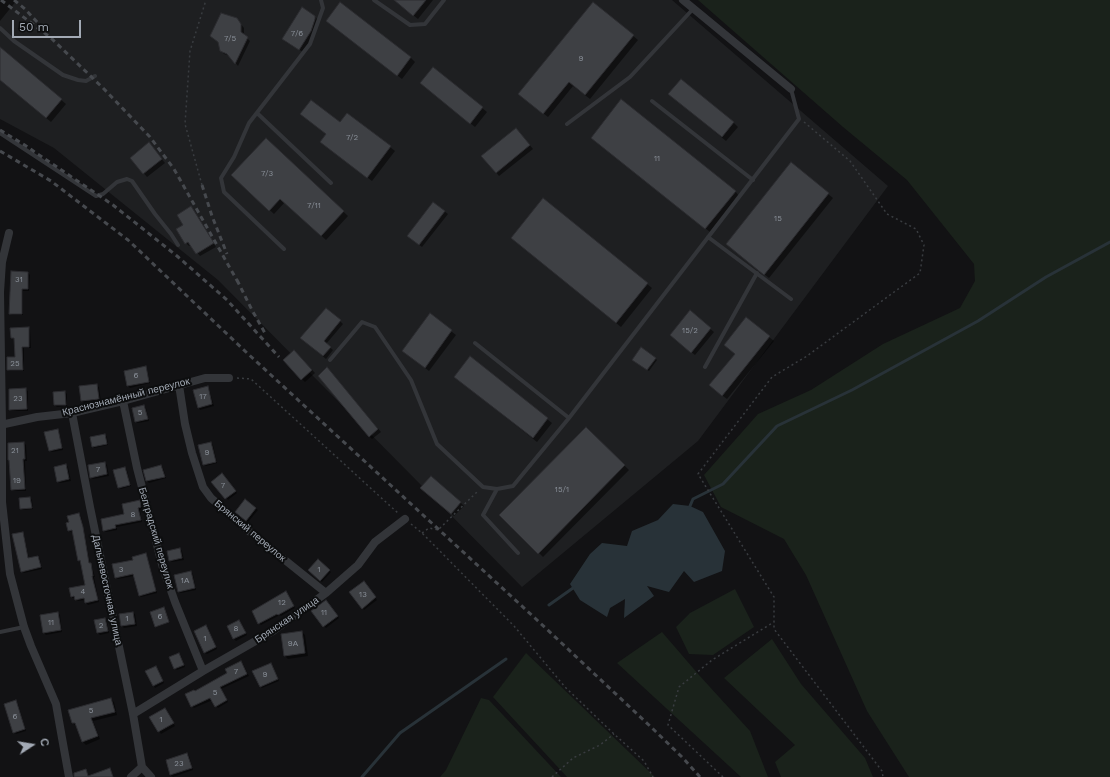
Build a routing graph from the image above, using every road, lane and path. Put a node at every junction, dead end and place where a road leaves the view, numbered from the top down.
1 (206, 0) edge
2 (321, 0) edge
3 (374, 0) edge
4 (444, 0) edge
5 (683, 0) edge
6 (694, 9) junction
7 (0, 28) edge
8 (95, 76) dead end
9 (791, 89) joint
10 (652, 101) dead end
11 (257, 113) junction
12 (799, 118) junction
13 (567, 124) dead end
14 (0, 133) edge
15 (752, 180) junction
16 (331, 183) dead end
17 (202, 185) dead end
18 (9, 233) dead end
19 (708, 237) junction
20 (178, 245) dead end
21 (284, 249) dead end
22 (757, 273) junction
23 (791, 299) dead end
24 (475, 343) dead end
25 (330, 360) dead end
26 (705, 367) dead end
27 (229, 378) joint
28 (178, 385) junction
29 (123, 401) junction
30 (72, 412) junction
31 (569, 418) junction
32 (1, 425) edge
33 (483, 487) junction
34 (498, 490) junction
35 (405, 520) junction
36 (422, 533) junction
37 (518, 553) dead end
38 (326, 593) junction
39 (774, 622) junction
40 (24, 627) junction
41 (0, 632) edge
42 (203, 671) junction
43 (133, 714) junction
44 (614, 734) junction
45 (142, 767) junction
46 (69, 777) edge
47 (132, 777) edge
48 (152, 777) edge
49 (552, 777) edge
50 (654, 777) edge
51 (723, 777) edge
52 (883, 777) edge

1 - 17 path
2 - 11 lane
3 - 4 lane
5 - 6 street
6 - 9 street
6 - 13 lane
7 - 8 lane
9 - 12 lane
10 - 15 lane
11 - 16 lane
11 - 21 lane
12 - 15 lane
12 - 39 path
14 - 20 lane
15 - 19 lane
18 - 32 street
19 - 22 lane
19 - 31 lane
22 - 23 lane
22 - 26 lane
24 - 31 lane
25 - 33 lane
27 - 28 street, Краснознамённый переулок
27 - 35 path
28 - 29 street, Краснознамённый переулок
28 - 38 street, Брянский переулок
29 - 30 street, Краснознамённый переулок
29 - 42 street, Белградский переулок
30 - 32 street, Краснознамённый переулок
30 - 43 street, Дальневосточная улица
31 - 34 lane
32 - 40 street
33 - 34 lane
33 - 36 path
34 - 37 lane
35 - 36 path
35 - 38 street, Брянская улица
36 - 44 path
38 - 42 street, Брянская улица
39 - 51 path
39 - 52 path
40 - 41 lane
40 - 46 street
42 - 43 street, Брянская улица
43 - 45 street, Дальневосточная улица
44 - 49 path
44 - 50 path
45 - 47 street
45 - 48 street

